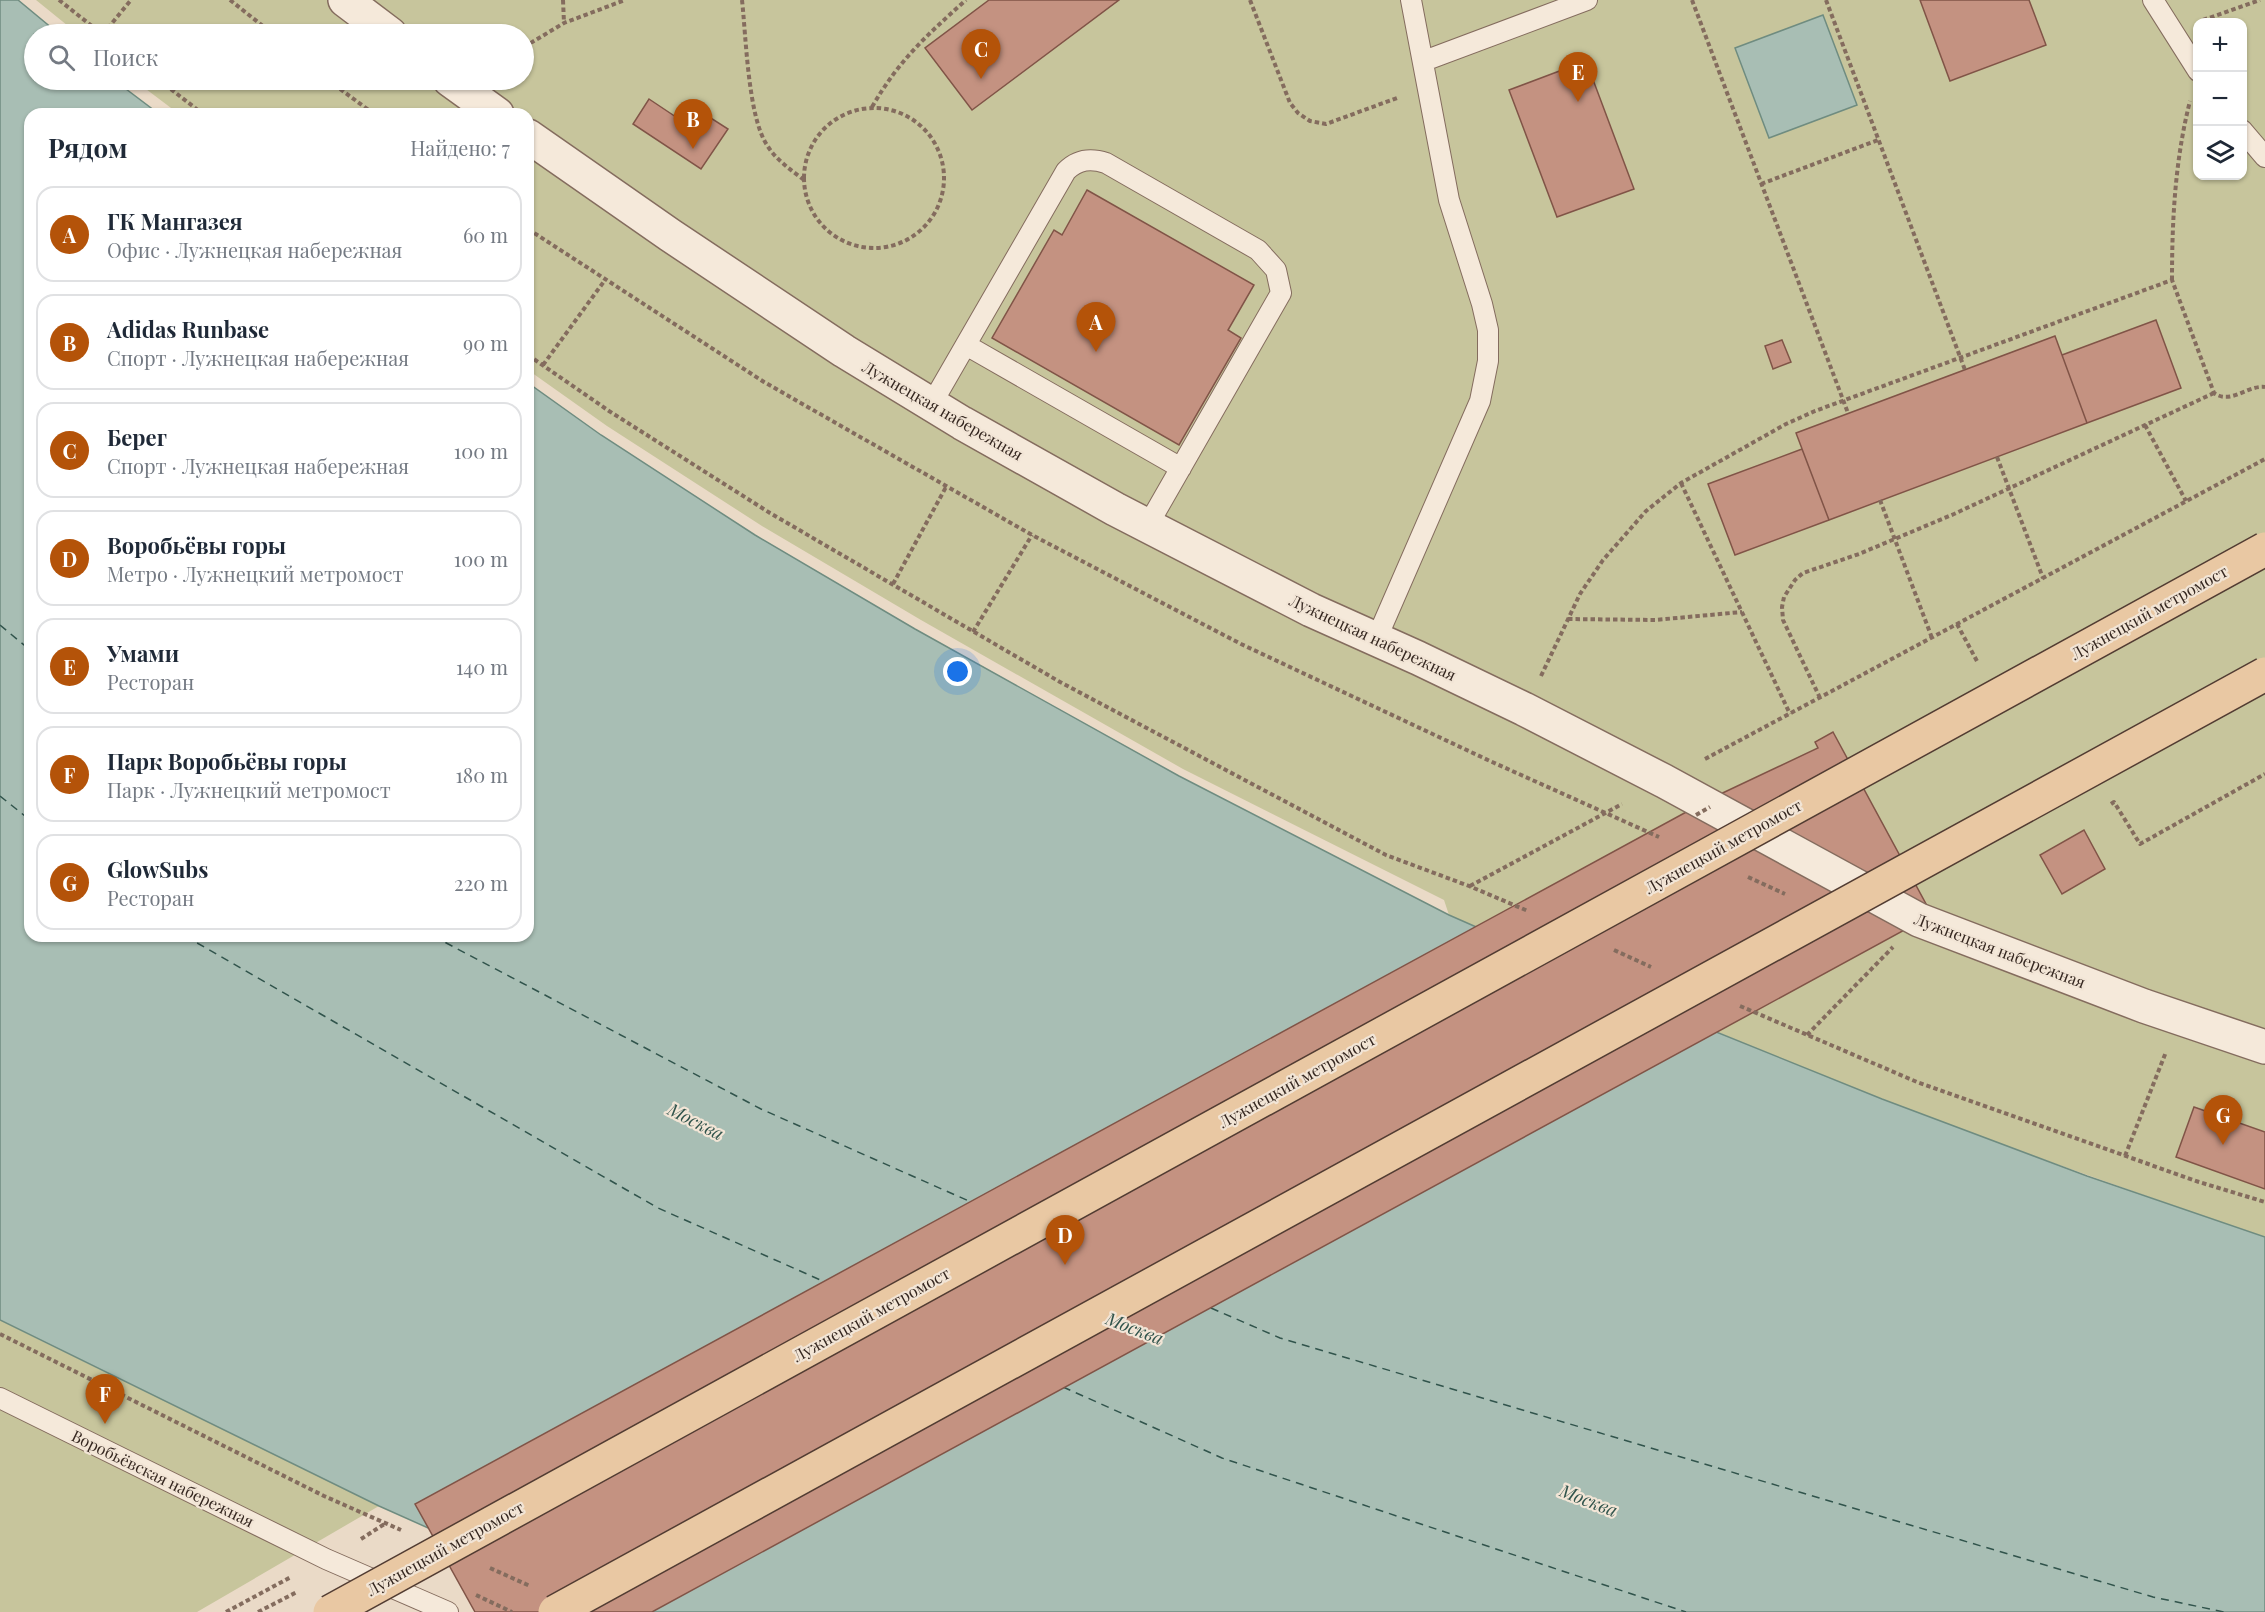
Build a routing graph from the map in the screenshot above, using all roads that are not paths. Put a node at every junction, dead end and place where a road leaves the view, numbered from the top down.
1 (345, 0) edge
2 (1411, 0) edge
3 (1587, 0) edge
4 (2153, 0) edge
5 (377, 24) edge
6 (1424, 61) junction
7 (2193, 64) edge
8 (464, 90) edge
9 (489, 108) edge
10 (2247, 136) edge
11 (534, 140) edge
12 (2265, 157) edge
13 (966, 345) junction
14 (931, 405) junction
15 (1181, 468) junction
16 (1148, 525) junction
17 (2265, 549) edge
18 (1376, 640) junction
19 (2265, 674) edge
20 (2265, 1047) edge
21 (0, 1398) edge
22 (330, 1612) edge
23 (448, 1612) edge
24 (555, 1612) edge

1 - 5 street
2 - 6 lane
3 - 6 lane
4 - 7 lane
6 - 18 lane
8 - 9 street
10 - 12 lane
11 - 14 street, Лужнецкая набережная
13 - 14 lane
13 - 15 lane
13 - 15 lane
14 - 16 street, Лужнецкая набережная
15 - 16 lane
16 - 18 street, Лужнецкая набережная
17 - 22 main road, Лужнецкий метромост, bridge
18 - 20 street, Лужнецкая набережная
19 - 24 main road, bridge
21 - 23 lane, Воробьёвская набережная

